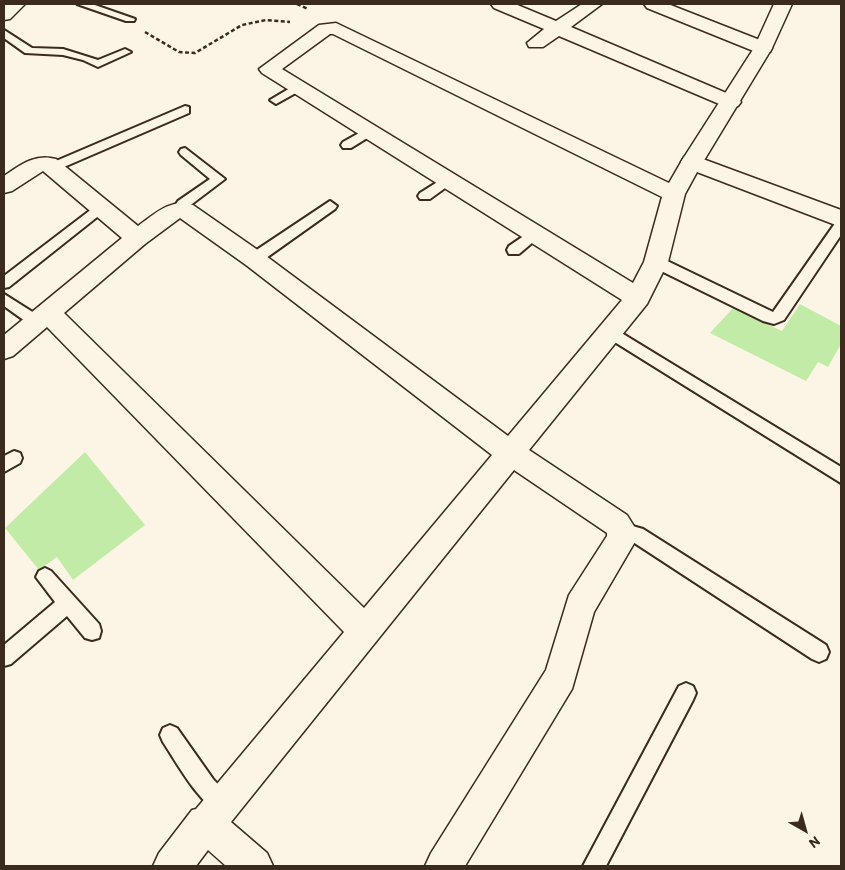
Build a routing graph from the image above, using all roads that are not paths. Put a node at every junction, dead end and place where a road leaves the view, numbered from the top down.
1 (16, 4) edge
2 (82, 4) edge
3 (500, 4) edge
4 (593, 4) edge
5 (653, 4) edge
6 (782, 4) edge
7 (4, 15) edge
8 (134, 24) road end
9 (556, 28) junction
10 (4, 33) edge
11 (536, 43) dead end
12 (763, 48) junction
13 (125, 52) dead end
14 (297, 88) junction
15 (276, 100) dead end
16 (730, 102) junction
17 (185, 110) dead end
18 (368, 132) junction
19 (347, 145) dead end
20 (184, 152) dead end
21 (692, 162) junction
22 (53, 168) junction
23 (447, 180) junction
24 (4, 186) edge
25 (674, 194) junction
26 (425, 196) dead end
27 (330, 206) dead end
28 (101, 207) junction
29 (180, 209) junction
30 (841, 219) edge
31 (841, 225) edge
32 (534, 234) junction
33 (137, 238) junction
34 (514, 250) dead end
35 (254, 259) junction
36 (656, 262) junction
37 (4, 283) edge
38 (638, 298) junction
39 (4, 299) edge
40 (42, 316) junction
41 (610, 332) junction
42 (4, 349) edge
43 (509, 452) junction
44 (841, 476) edge
45 (622, 531) junction
46 (45, 577) dead end
47 (68, 603) junction
48 (364, 630) junction
49 (92, 631) dead end
50 (819, 652) dead end
51 (4, 657) edge
52 (686, 693) dead end
53 (170, 736) dead end
54 (214, 813) junction
55 (172, 866) edge
56 (254, 866) edge
57 (444, 866) edge
58 (594, 866) edge

1 - 7 street
2 - 8 lane
3 - 9 street
4 - 9 street
5 - 12 street
6 - 12 street
9 - 11 street
9 - 16 street
10 - 13 lane
12 - 16 street
14 - 15 lane
14 - 18 street
14 - 25 street
16 - 21 street
17 - 22 lane
18 - 19 lane
18 - 23 street
20 - 29 lane
21 - 25 street
21 - 30 street
22 - 24 street
22 - 28 street
23 - 26 lane
23 - 32 street
25 - 36 street
27 - 35 lane
28 - 33 street
28 - 37 lane
29 - 33 street
29 - 35 street
31 - 36 lane
32 - 34 lane
32 - 38 street
33 - 40 street
35 - 43 street
36 - 38 street
38 - 41 street
39 - 40 lane
40 - 42 street
40 - 48 street
41 - 43 street
41 - 44 lane
43 - 45 street
43 - 48 street
45 - 50 lane
45 - 57 street
46 - 47 lane
47 - 49 lane
47 - 51 lane
48 - 54 street
52 - 58 lane
53 - 54 lane
54 - 55 street
54 - 56 street

